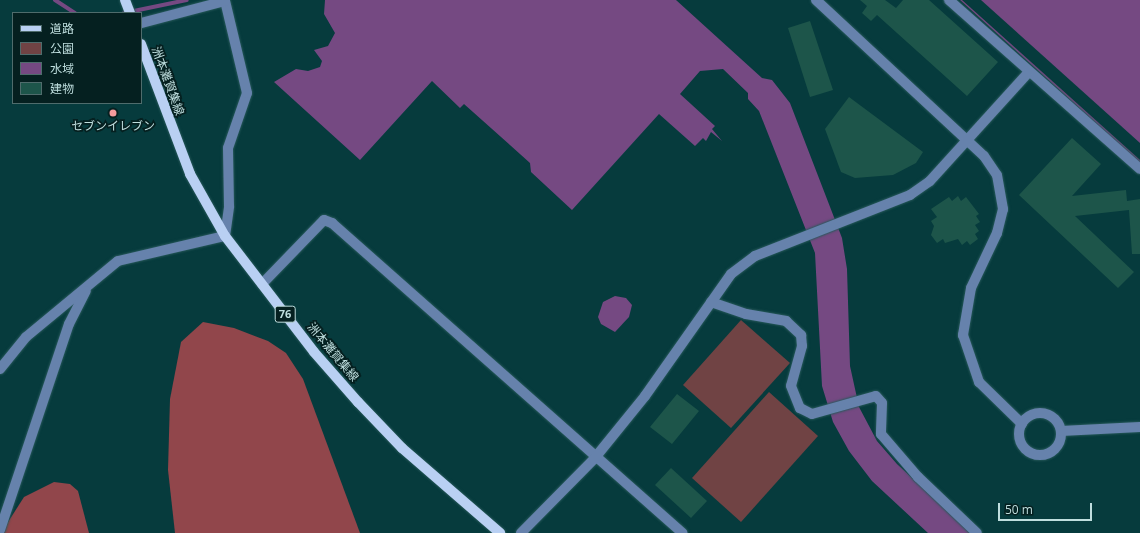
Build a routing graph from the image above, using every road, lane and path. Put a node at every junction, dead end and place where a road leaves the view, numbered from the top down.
1 (816, 0) edge
2 (949, 0) edge
3 (126, 2) edge
4 (130, 12) edge
5 (142, 23) edge
6 (142, 47) edge
7 (1029, 72) junction
8 (966, 140) junction
9 (1140, 169) edge
10 (225, 236) junction
11 (91, 282) junction
12 (262, 284) junction
13 (711, 302) junction
14 (0, 369) edge
15 (1022, 424) junction
16 (1140, 427) edge
17 (1061, 431) junction
18 (594, 459) junction
19 (0, 530) edge
20 (500, 533) edge
21 (521, 533) edge
22 (682, 533) edge
23 (978, 533) edge

1 - 8 street
2 - 7 street
3 - 4 main road
5 - 10 street
6 - 10 main road, 洲本灘賀集線 / 76
7 - 8 street
7 - 9 street
8 - 13 street
8 - 15 street
10 - 11 street
10 - 12 main road, 洲本灘賀集線 / 76
11 - 14 street
11 - 19 street
12 - 18 street
12 - 20 main road, 洲本灘賀集線 / 76
13 - 18 street
13 - 23 street
15 - 17 street
15 - 17 street
16 - 17 street
18 - 21 street
18 - 22 street

